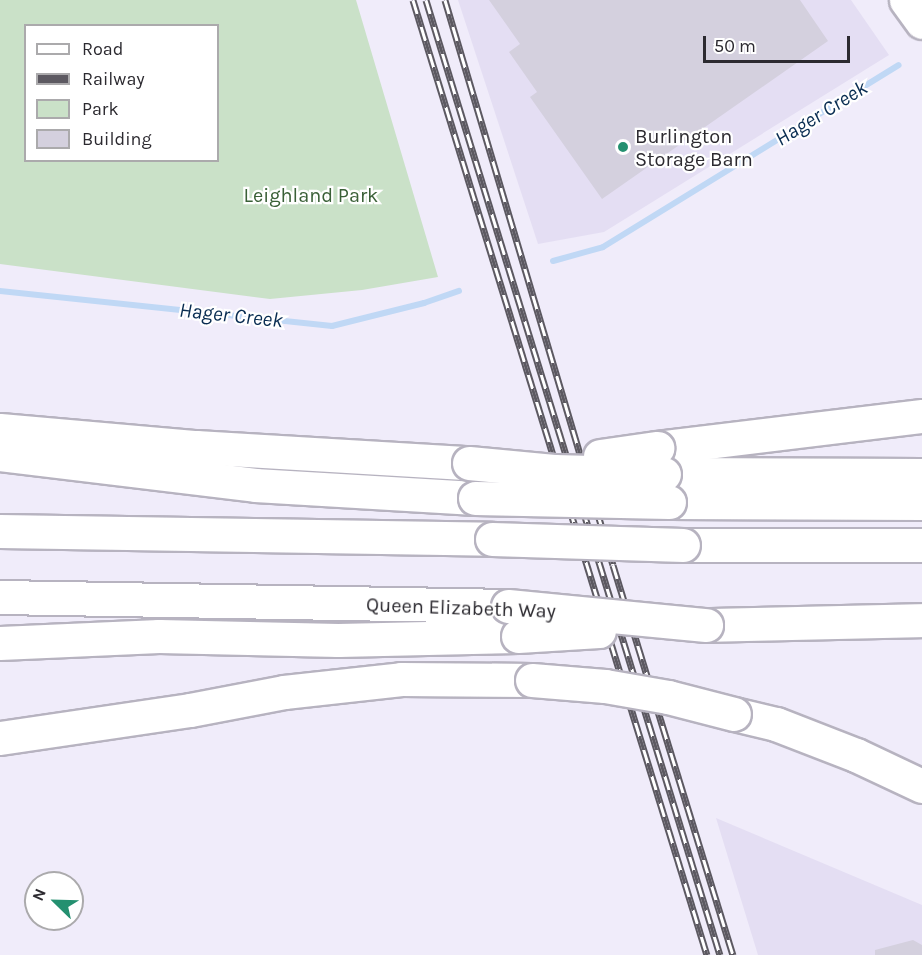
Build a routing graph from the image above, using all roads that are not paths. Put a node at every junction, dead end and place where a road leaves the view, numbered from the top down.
1 (906, 0) edge
2 (922, 22) edge
3 (922, 417) edge
4 (0, 430) edge
5 (0, 454) edge
6 (922, 474) edge
7 (663, 475) junction
8 (922, 503) edge
9 (0, 531) edge
10 (922, 545) edge
11 (0, 597) edge
12 (922, 620) edge
13 (513, 621) junction
14 (0, 643) edge
15 (0, 738) edge
16 (922, 786) edge

1 - 2 main road
3 - 7 main road
4 - 7 main road, bridge
5 - 7 main road, bridge
6 - 7 main road
7 - 8 main road
9 - 10 main road, bridge
11 - 13 main road, Queen Elizabeth Way
12 - 13 main road, Queen Elizabeth Way, bridge
13 - 14 main road
15 - 16 main road, bridge

